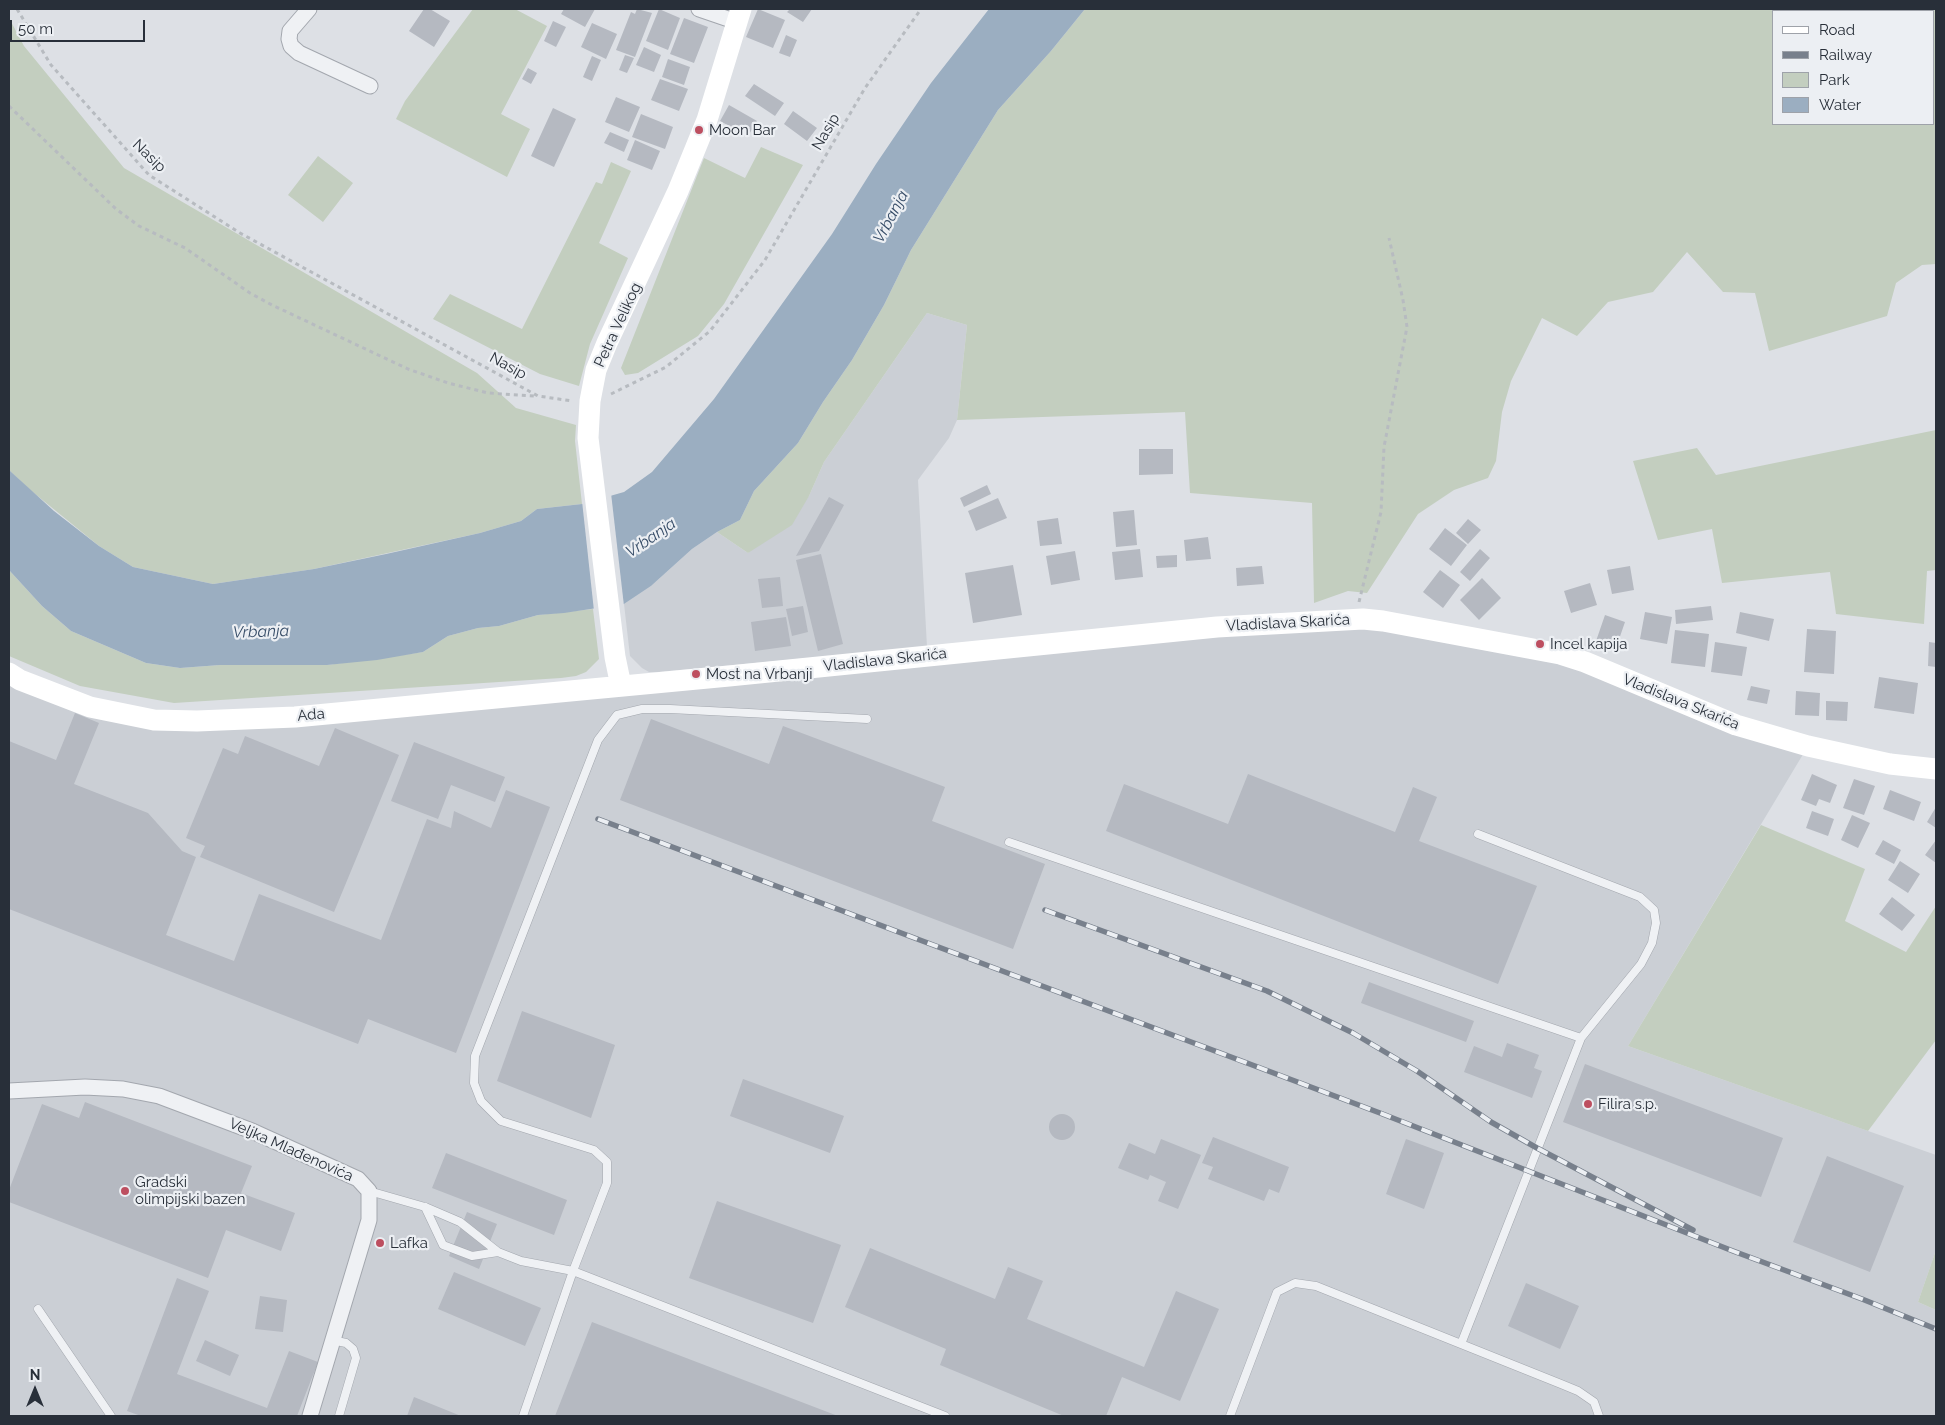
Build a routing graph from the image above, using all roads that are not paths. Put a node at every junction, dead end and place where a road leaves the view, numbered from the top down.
1 (309, 9) edge
2 (699, 9) edge
3 (739, 16) edge
4 (370, 86) dead end
5 (9, 673) edge
6 (621, 686) junction
7 (867, 719) dead end
8 (1936, 769) edge
9 (1478, 834) dead end
10 (1009, 842) dead end
11 (1581, 1038) junction
12 (9, 1091) edge
13 (370, 1191) junction
14 (425, 1207) junction
15 (498, 1252) junction
16 (573, 1271) junction
17 (38, 1309) dead end
18 (332, 1340) junction
19 (1461, 1344) junction
20 (110, 1416) edge
21 (310, 1416) edge
22 (339, 1416) edge
23 (523, 1416) edge
24 (945, 1416) edge
25 (1230, 1416) edge
26 (1599, 1416) edge

1 - 4 street
2 - 3 street
3 - 6 street, Petra Velikog
5 - 6 street, Ada
6 - 8 street, Vladislava Skarića
7 - 16 lane
9 - 11 lane
10 - 11 lane
11 - 19 lane
12 - 13 street, Veljka Mlađenovića
13 - 14 lane
13 - 18 street, Veljka Mlađenovića
14 - 15 lane
14 - 15 lane
15 - 16 lane
16 - 23 lane
16 - 24 lane
17 - 20 lane
18 - 21 street, Veljka Mlađenovića
18 - 22 lane
19 - 25 lane
19 - 26 lane

